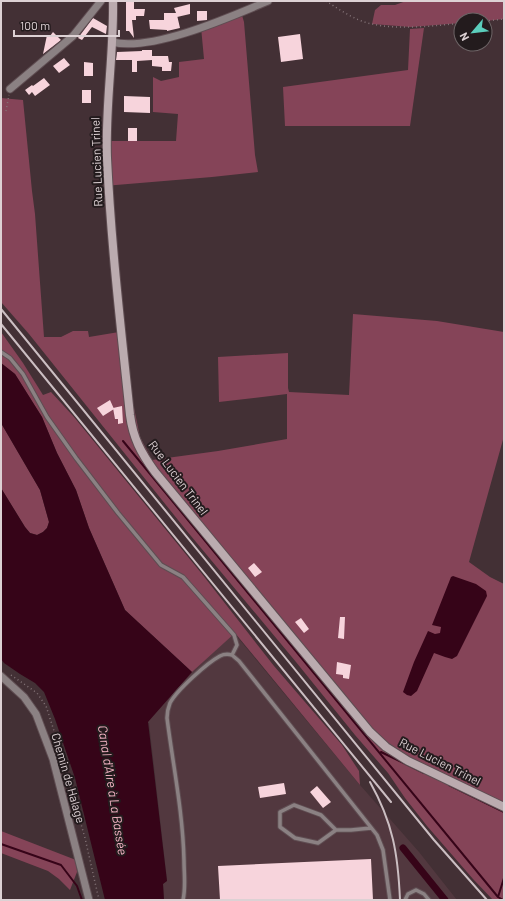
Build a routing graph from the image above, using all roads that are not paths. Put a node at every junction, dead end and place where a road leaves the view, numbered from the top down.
1 (101, 1) edge
2 (113, 1) edge
3 (268, 1) edge
4 (112, 42) junction
5 (10, 89) road end
6 (1, 352) edge
7 (232, 656) junction
8 (1, 676) edge
9 (504, 807) edge
10 (371, 828) junction
11 (336, 830) junction
12 (89, 900) edge
13 (183, 900) edge
14 (390, 900) edge
15 (404, 900) edge
16 (429, 900) edge

1 - 5 street
2 - 4 street, Rue Lucien Trinel
3 - 4 street
4 - 9 street, Rue Lucien Trinel
6 - 7 lane
7 - 10 lane
7 - 13 lane
8 - 12 street, Chemin de Halage
10 - 11 lane
10 - 14 lane
11 - 11 lane
15 - 16 lane

